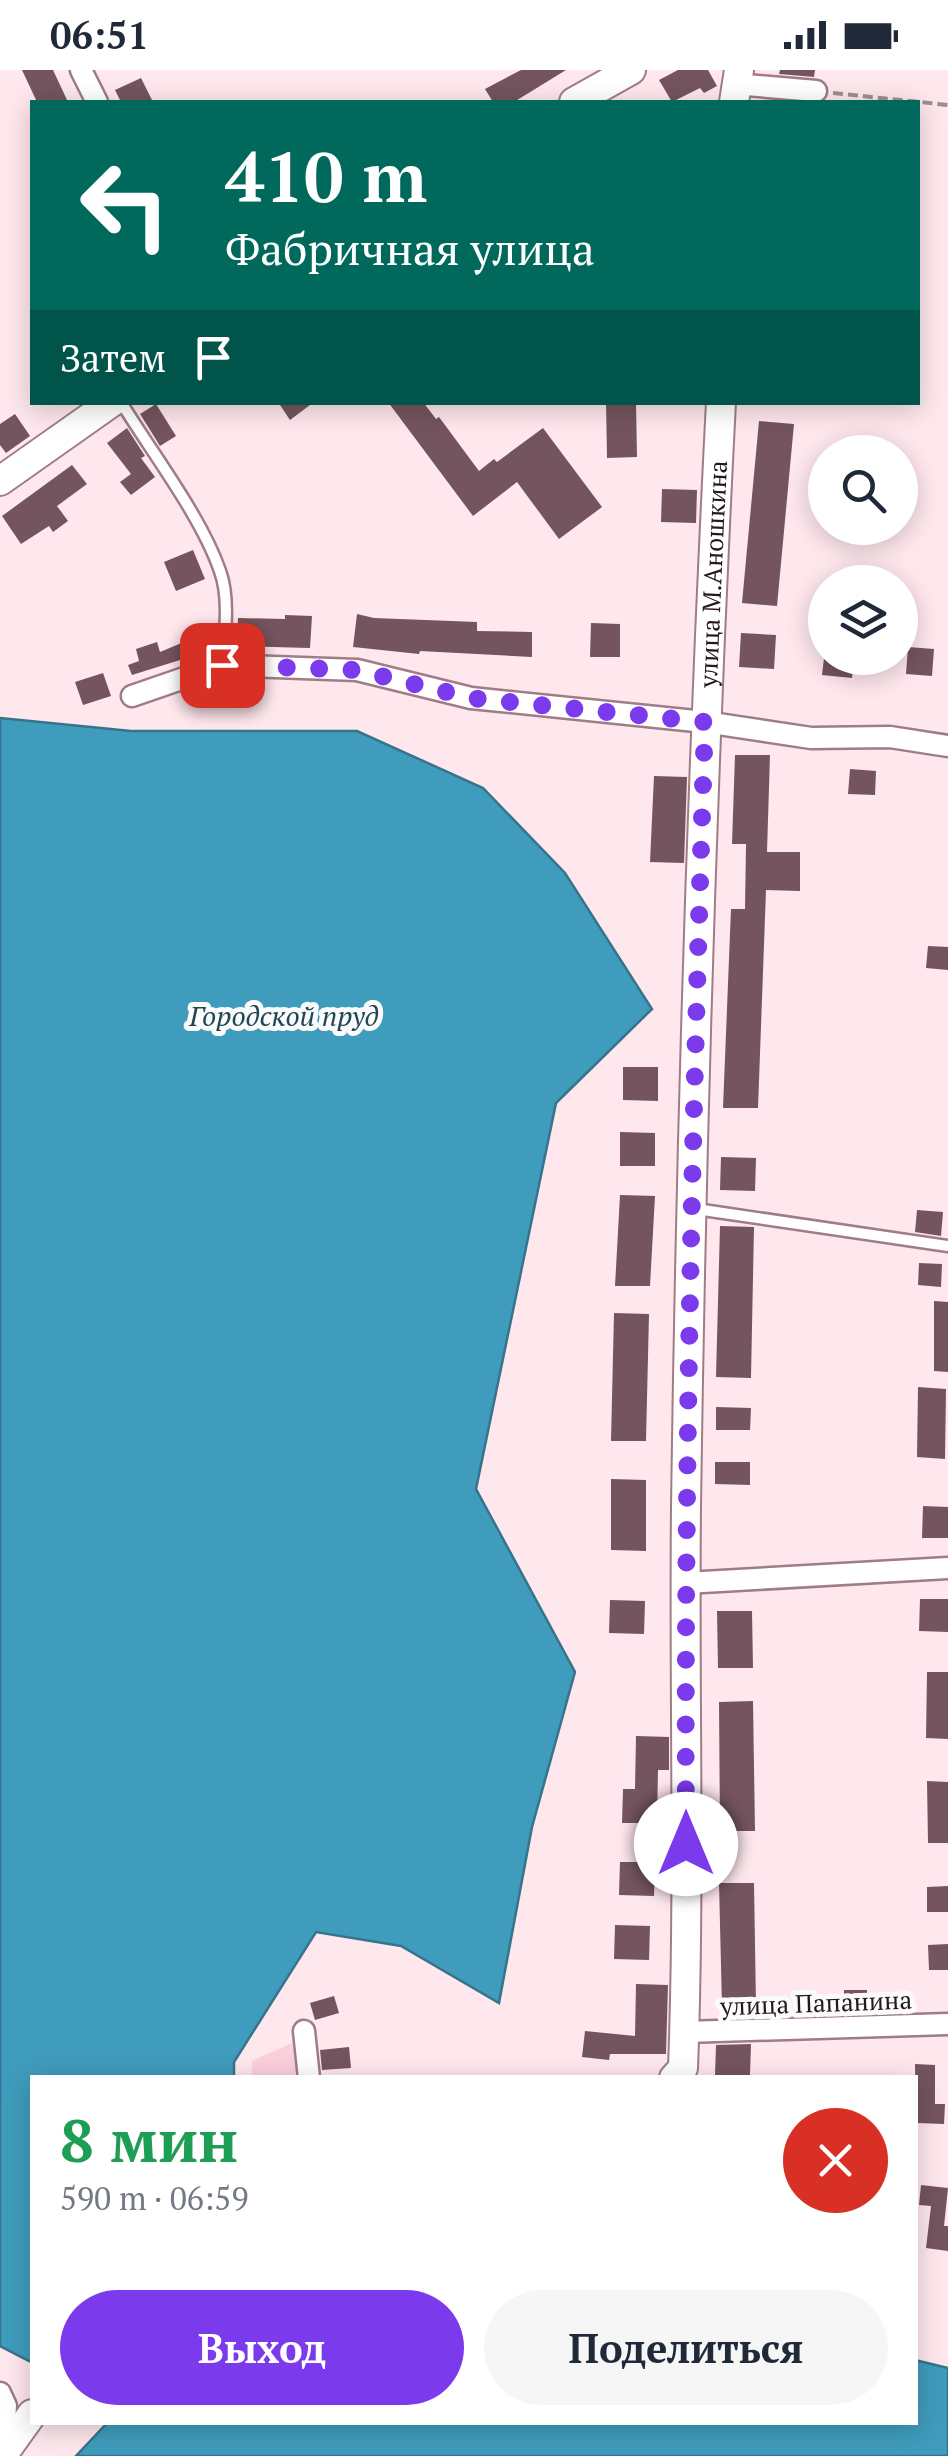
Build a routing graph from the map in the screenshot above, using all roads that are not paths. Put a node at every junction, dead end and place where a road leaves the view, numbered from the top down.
1 (81, 70) edge
2 (631, 70) edge
3 (736, 86) edge
4 (816, 90) road end
5 (96, 100) edge
6 (578, 100) edge
7 (108, 405) edge
8 (123, 405) edge
9 (722, 405) edge
10 (0, 480) edge
11 (222, 665) junction
12 (132, 696) dead end
13 (705, 722) junction
14 (948, 746) edge
15 (690, 1208) junction
16 (948, 1246) edge
17 (948, 1568) edge
18 (685, 1583) junction
19 (948, 2024) edge
20 (304, 2031) dead end
21 (684, 2032) junction
22 (680, 2074) edge
23 (309, 2075) edge
24 (0, 2393) edge
25 (30, 2417) edge
26 (2, 2454) edge

1 - 5 street
2 - 6 street
3 - 4 street
7 - 10 street
8 - 11 lane
9 - 13 street, улица М.Аношкина
11 - 12 street
11 - 13 street
13 - 14 street
13 - 15 street, улица М.Аношкина
15 - 16 lane
15 - 18 street, улица М.Аношкина
17 - 18 street
18 - 21 street, улица М.Аношкина
19 - 21 street, улица Папанина
20 - 23 street
21 - 22 street, улица М.Аношкина
24 - 26 street
25 - 26 street

